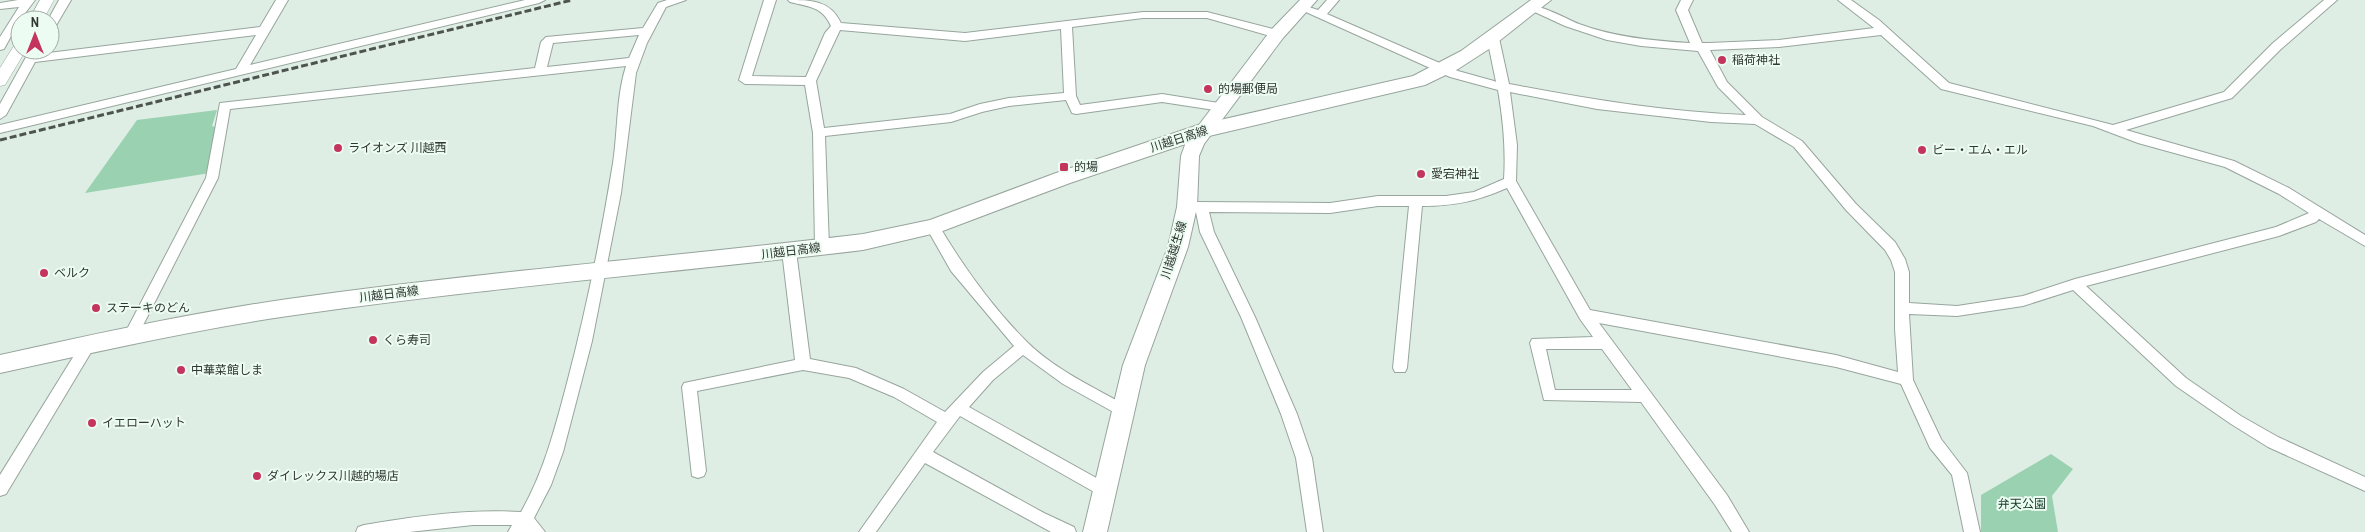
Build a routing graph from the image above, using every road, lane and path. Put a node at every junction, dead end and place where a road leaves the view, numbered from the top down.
1 (282, 0) edge
2 (539, 0) edge
3 (680, 0) edge
4 (770, 0) edge
5 (794, 0) edge
6 (1333, 0) edge
7 (1687, 0) edge
8 (1844, 0) edge
9 (2330, 0) edge
10 (28, 1) edge
11 (815, 1) edge
12 (1537, 4) edge
13 (0, 6) edge
14 (1311, 8) edge
15 (1066, 24) junction
16 (837, 26) junction
17 (266, 30) junction
18 (1882, 30) junction
19 (645, 31) junction
20 (1277, 34) junction
21 (1494, 38) junction
22 (0, 46) edge
23 (1700, 47) junction
24 (60, 51) edge
25 (12, 60) edge
26 (31, 60) edge
27 (633, 61) junction
28 (1446, 69) junction
29 (540, 70) junction
30 (240, 72) junction
31 (0, 81) edge
32 (810, 81) junction
33 (1503, 87) junction
34 (1070, 96) junction
35 (1221, 107) junction
36 (0, 115) edge
37 (1758, 120) junction
38 (0, 129) edge
39 (2114, 129) junction
40 (1205, 130) junction
41 (819, 133) junction
42 (1510, 181) junction
43 (1416, 200) junction
44 (1194, 207) junction
45 (2318, 212) junction
46 (933, 228) junction
47 (2365, 241) edge
48 (822, 247) junction
49 (789, 251) junction
50 (600, 271) junction
51 (2075, 284) junction
52 (1903, 308) junction
53 (1585, 315) junction
54 (131, 335) junction
55 (1605, 342) junction
56 (88, 345) junction
57 (1023, 347) junction
58 (0, 364) edge
59 (803, 364) junction
60 (1400, 368) dead end
61 (1906, 380) junction
62 (1644, 396) junction
63 (958, 408) junction
64 (1122, 410) junction
65 (947, 420) junction
66 (922, 454) junction
67 (698, 471) dead end
68 (2365, 484) edge
69 (0, 489) edge
70 (1103, 490) junction
71 (449, 526) edge
72 (520, 526) edge
73 (364, 532) edge
74 (537, 532) edge
75 (867, 532) edge
76 (1068, 532) edge
77 (1095, 532) edge
78 (1315, 532) edge
79 (1741, 532) edge
80 (1972, 532) edge

1 - 17 street
2 - 30 street
3 - 19 street
4 - 32 street
5 - 11 street
6 - 14 street
7 - 23 street
8 - 18 street
9 - 39 street
10 - 13 street
10 - 22 street
11 - 16 street
12 - 21 main road, 川越日高線
12 - 23 street
14 - 20 main road, 川越越生線
14 - 28 street
15 - 16 street
15 - 20 street
15 - 34 street
16 - 32 street
17 - 24 street
17 - 30 street
18 - 23 street
18 - 39 street
19 - 27 street
19 - 29 street
20 - 35 main road, 川越越生線
21 - 28 main road, 川越日高線
21 - 33 street
23 - 37 street
25 - 31 street
26 - 36 street
27 - 29 street
27 - 50 street
28 - 33 street
28 - 40 main road, 川越日高線
29 - 54 street
30 - 38 street
32 - 41 street
33 - 37 street
33 - 42 street
34 - 35 street
34 - 41 street
35 - 40 main road, 川越越生線
37 - 52 street
39 - 45 street
40 - 44 main road, 川越越生線
40 - 46 main road, 川越日高線
41 - 48 street
42 - 43 street
42 - 53 street
43 - 44 street
43 - 60 street
44 - 64 main road, 川越越生線
44 - 78 street
45 - 47 street
45 - 51 street
46 - 48 main road, 川越日高線
46 - 57 street
48 - 49 main road, 川越日高線
49 - 50 main road, 川越日高線
49 - 59 street
50 - 54 main road, 川越日高線
50 - 72 street
51 - 52 street
51 - 68 street
52 - 61 street
53 - 55 street
53 - 61 street
54 - 56 main road, 川越日高線
55 - 62 street
55 - 62 street
56 - 58 main road, 川越日高線
56 - 69 street
57 - 63 street
57 - 64 street
59 - 65 street
59 - 67 street
61 - 80 street
62 - 79 street
63 - 65 street
63 - 70 street
64 - 70 main road, 川越越生線
65 - 66 street
66 - 75 street
66 - 76 street
70 - 77 main road, 川越越生線
71 - 72 street
71 - 73 street
72 - 74 street

